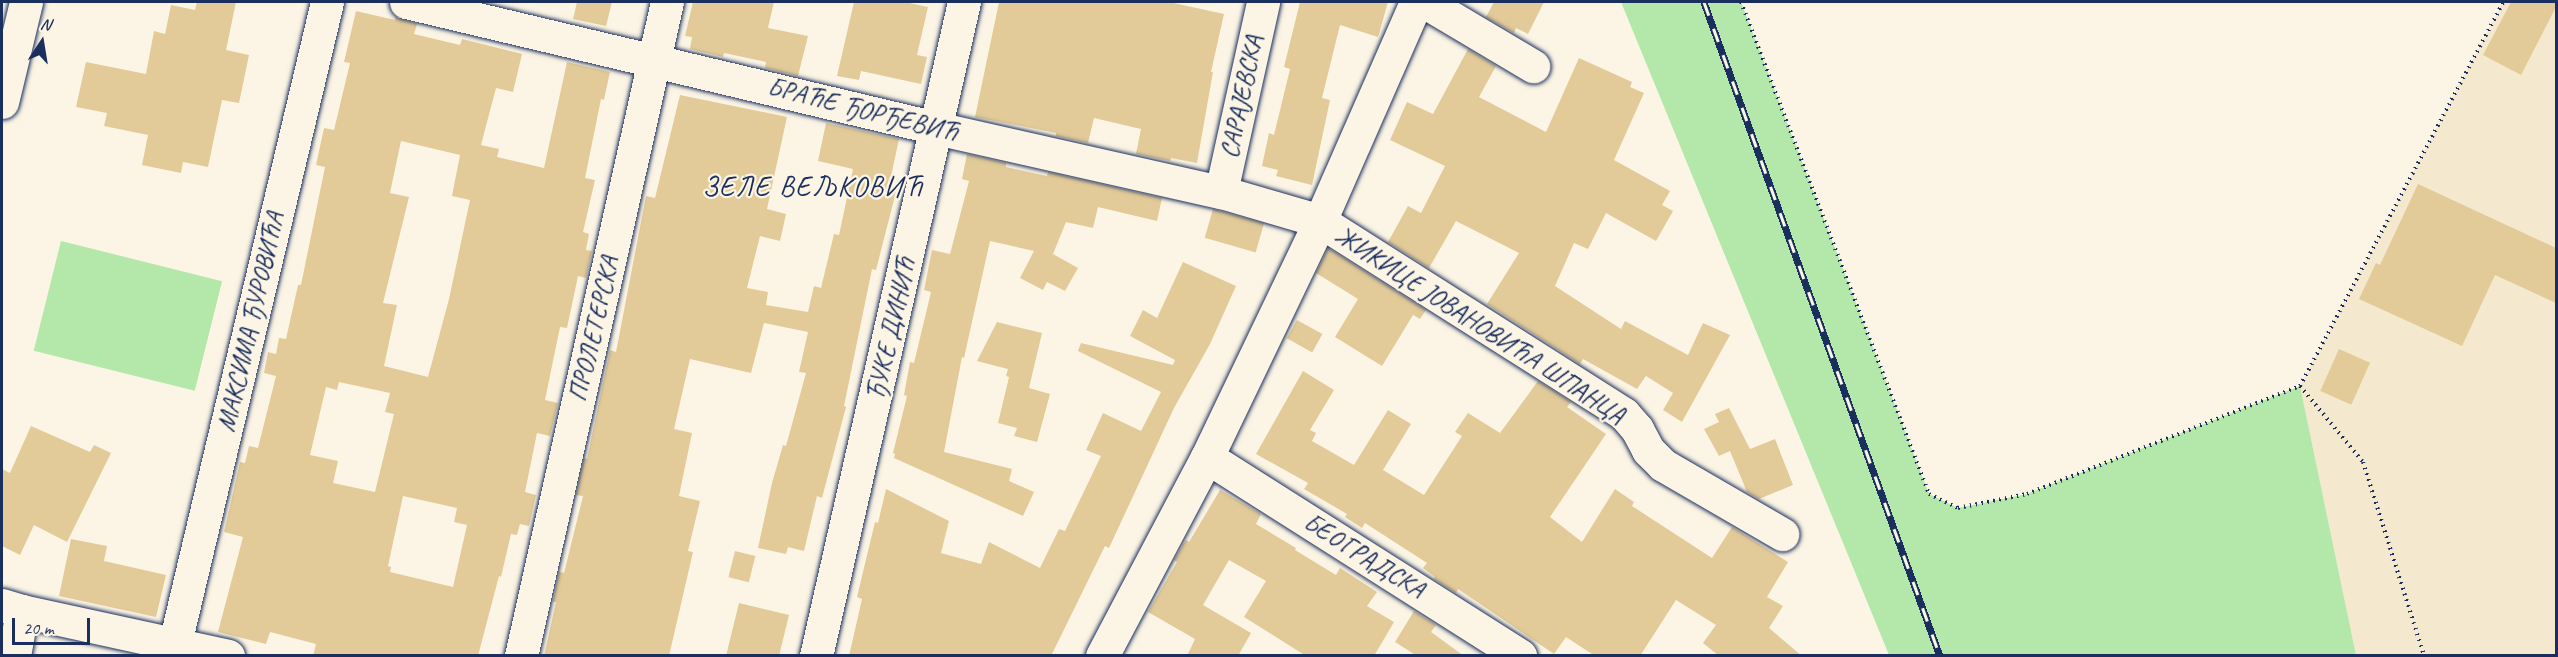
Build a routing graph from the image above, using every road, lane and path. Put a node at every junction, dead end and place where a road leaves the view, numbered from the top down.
1 (26, 2) edge
2 (327, 2) edge
3 (406, 2) edge
4 (667, 2) edge
5 (964, 2) edge
6 (1263, 2) edge
7 (1416, 2) edge
8 (1425, 2) edge
9 (1741, 2) edge
10 (2503, 2) edge
11 (655, 59) junction
12 (1533, 66) dead end
13 (2, 102) edge
14 (936, 128) junction
15 (1221, 192) junction
16 (1320, 221) junction
17 (2300, 386) junction
18 (1207, 457) junction
19 (1782, 534) dead end
20 (12, 608) edge
21 (175, 643) junction
22 (14, 656) edge
23 (228, 656) edge
24 (521, 656) edge
25 (816, 656) edge
26 (1102, 656) edge
27 (1520, 656) edge
28 (2424, 656) edge

1 - 13 street
2 - 21 street, МАКСИМА ЂУРОВИЋА
3 - 11 street, БРАЋЕ ЂОРЂЕВИЋ
4 - 11 street, ПРОЛЕТЕРСКА
5 - 14 street, ЂУКЕ ДИНИЋ
6 - 15 street, САРАЈЕВСКА
7 - 16 street, ЖИКИЦЕ ЈОВАНОВИЋА ШПАНЦА
8 - 12 street
9 - 17 path
10 - 17 path
11 - 14 street, БРАЋЕ ЂОРЂЕВИЋ
11 - 24 street, ПРОЛЕТЕРСКА
14 - 15 street, БРАЋЕ ЂОРЂЕВИЋ
14 - 25 street, ЂУКЕ ДИНИЋ
15 - 16 street, БРАЋЕ ЂОРЂЕВИЋ
16 - 18 street, ЖИКИЦЕ ЈОВАНОВИЋА ШПАНЦА
16 - 19 street, ЖИКИЦЕ ЈОВАНОВИЋА ШПАНЦА
17 - 28 path
18 - 26 street, ЖИКИЦЕ ЈОВАНОВИЋА ШПАНЦА
18 - 27 street, БЕОГРАДСКА
20 - 21 street
20 - 22 street
21 - 23 street

